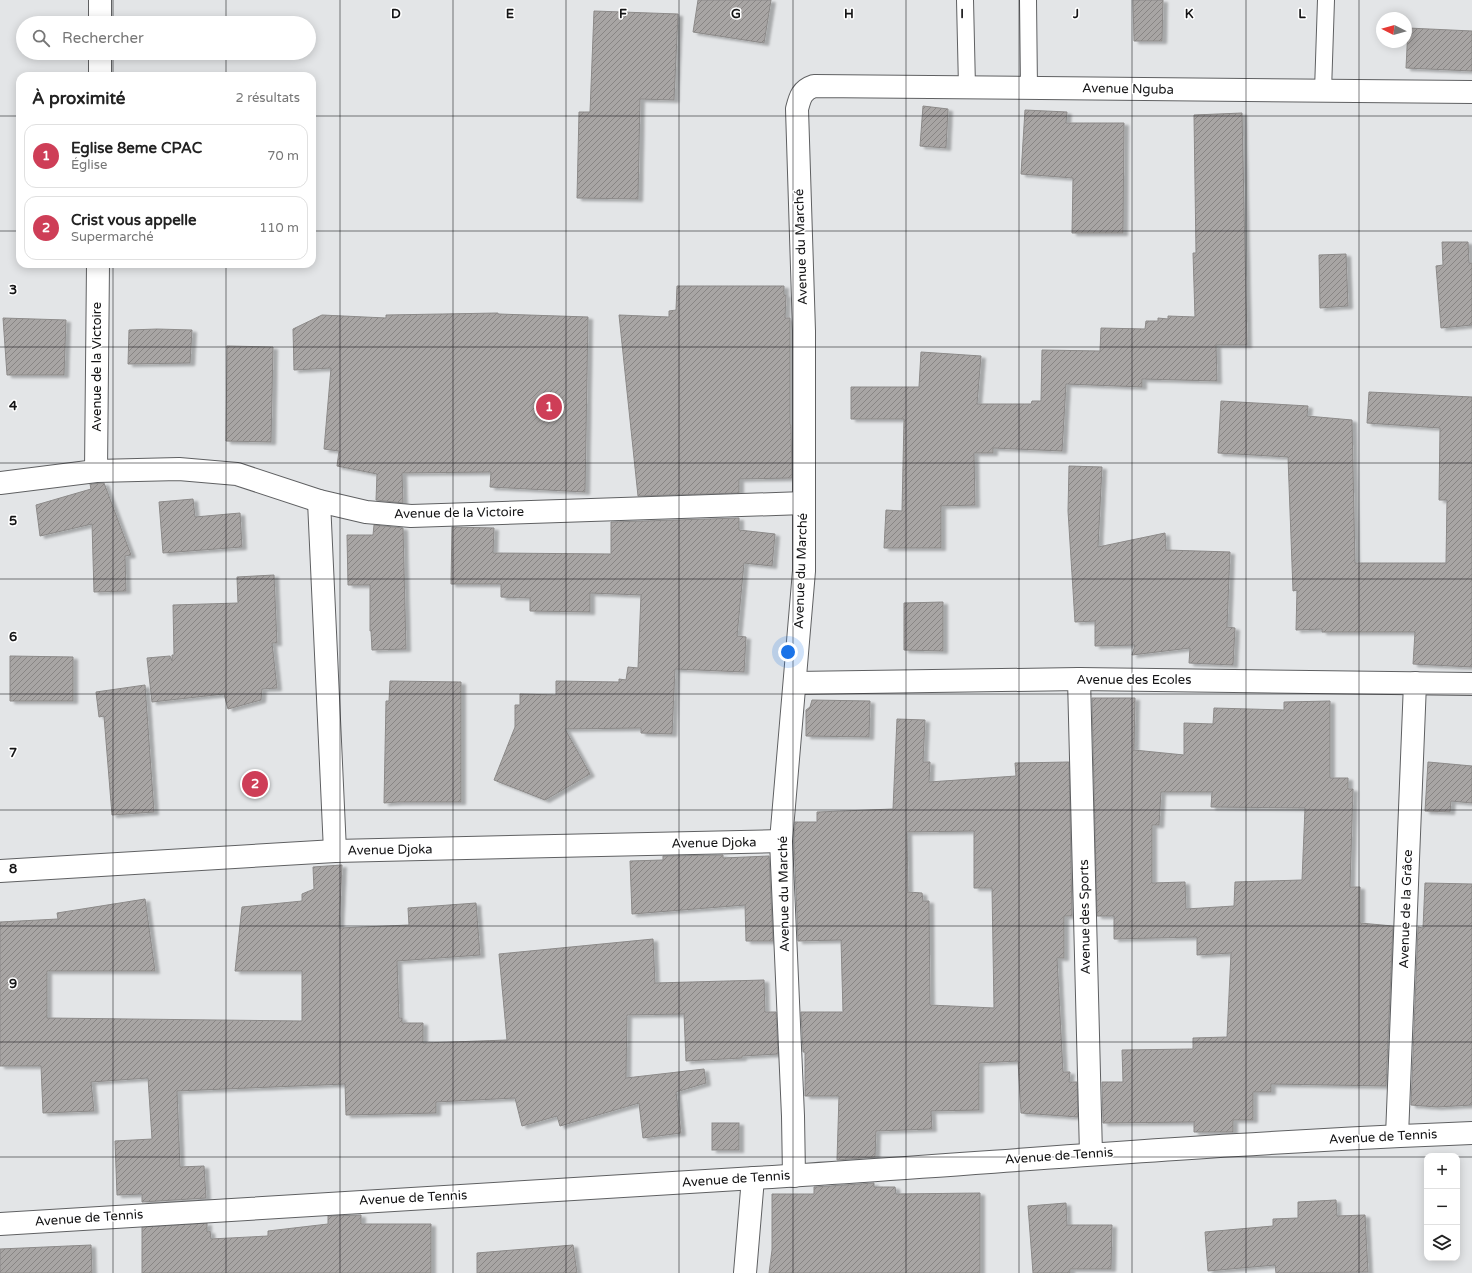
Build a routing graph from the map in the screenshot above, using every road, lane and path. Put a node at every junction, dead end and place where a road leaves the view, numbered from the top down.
1 (100, 0) edge
2 (965, 0) edge
3 (1028, 0) edge
4 (1326, 0) edge
5 (100, 16) edge
6 (100, 60) edge
7 (100, 72) edge
8 (967, 87) junction
9 (1029, 88) junction
10 (1323, 91) junction
11 (1472, 92) edge
12 (797, 109) joint
13 (98, 268) edge
14 (96, 471) junction
15 (0, 482) edge
16 (319, 501) junction
17 (804, 503) junction
18 (1079, 679) junction
19 (795, 683) junction
20 (1415, 683) junction
21 (1472, 684) edge
22 (781, 841) junction
23 (335, 851) junction
24 (0, 871) edge
25 (1472, 1133) edge
26 (1397, 1136) junction
27 (1091, 1154) junction
28 (794, 1176) junction
29 (752, 1178) junction
30 (0, 1224) edge
31 (745, 1273) edge

1 - 5 street
2 - 8 lane
3 - 9 lane
4 - 10 lane
6 - 7 street
8 - 9 street, Avenue Nguba
8 - 12 street, Avenue Nguba
9 - 10 street, Avenue Nguba
10 - 11 street, Avenue Nguba
12 - 17 street, Avenue du Marché
13 - 14 street, Avenue de la Victoire
14 - 15 street, Avenue de la Victoire
14 - 16 street, Avenue de la Victoire
16 - 17 street, Avenue de la Victoire
16 - 23 street
17 - 19 street, Avenue du Marché
18 - 19 street, Avenue des Ecoles
18 - 20 street, Avenue des Ecoles
18 - 27 street, Avenue des Sports
19 - 22 street, Avenue du Marché
20 - 21 street, Avenue des Ecoles
20 - 26 street, Avenue de la Grâce
22 - 23 street, Avenue Djoka
22 - 28 street, Avenue du Marché
23 - 24 street, Avenue Djoka
25 - 26 street, Avenue de Tennis
26 - 27 street, Avenue de Tennis
27 - 28 street, Avenue de Tennis
28 - 29 street, Avenue de Tennis
29 - 30 street, Avenue de Tennis
29 - 31 street

